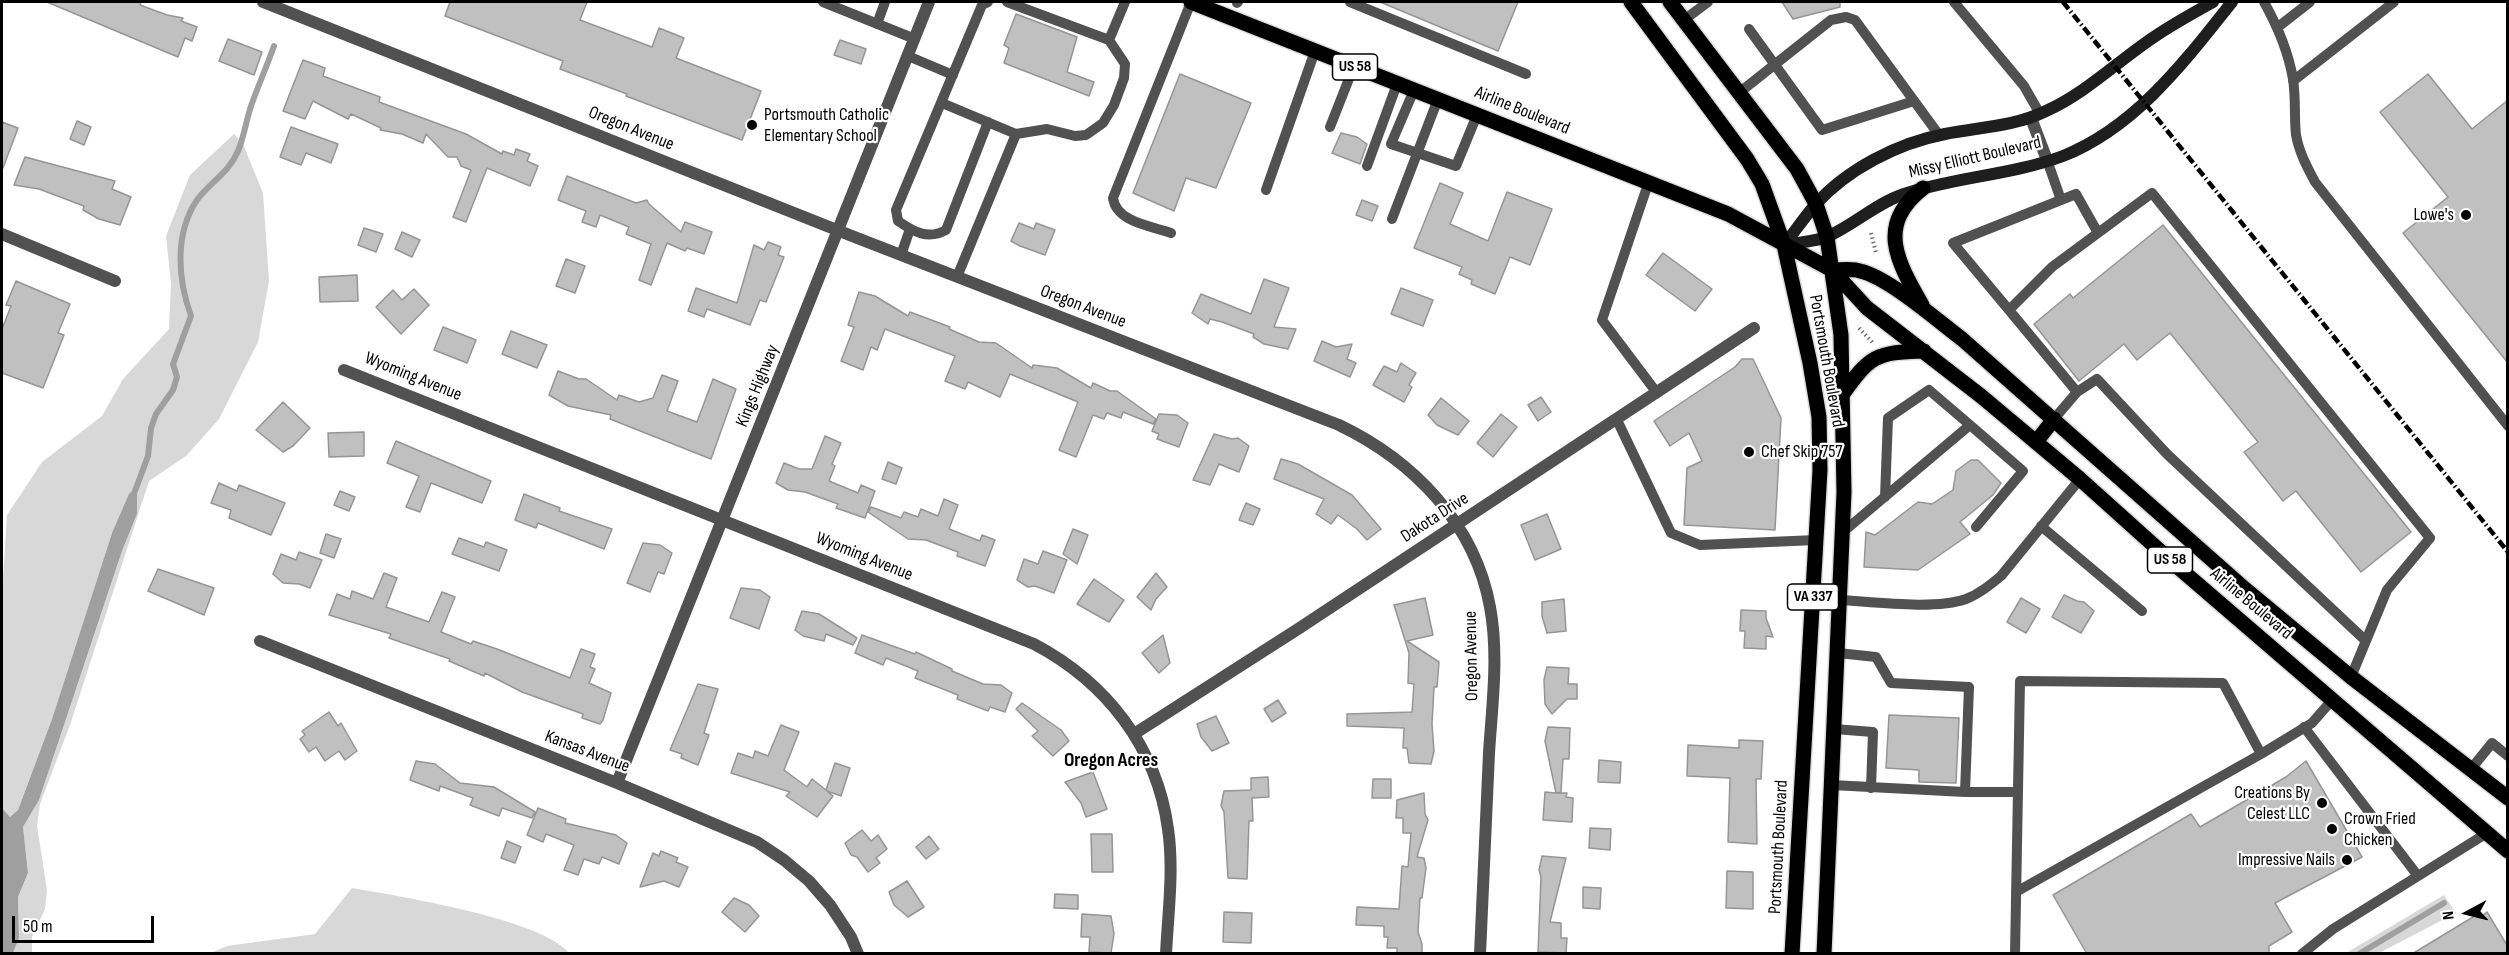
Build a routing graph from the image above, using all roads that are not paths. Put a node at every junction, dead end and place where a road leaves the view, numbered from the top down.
1 (263, 2) edge
2 (823, 2) edge
3 (885, 2) edge
4 (929, 2) edge
5 (988, 2) edge
6 (1006, 2) edge
7 (1125, 2) edge
8 (1191, 2) edge
9 (1350, 2) edge
10 (1631, 2) edge
11 (1670, 2) edge
12 (1708, 2) edge
13 (1954, 2) edge
14 (2213, 2) edge
15 (2232, 2) edge
16 (2264, 2) edge
17 (2310, 2) edge
18 (2394, 2) edge
19 (1684, 20) junction
20 (877, 24) junction
21 (2278, 27) junction
22 (1749, 29) dead end
23 (915, 39) junction
24 (1109, 40) junction
25 (1315, 51) junction
26 (908, 56) junction
27 (1354, 66) junction
28 (1773, 66) junction
29 (1526, 74) dead end
30 (953, 75) junction
31 (2293, 81) junction
32 (1397, 84) junction
33 (1414, 90) junction
34 (1740, 92) junction
35 (1438, 99) junction
36 (1914, 101) junction
37 (942, 103) junction
38 (1478, 115) junction
39 (2036, 116) junction
40 (988, 122) junction
41 (1330, 127) dead end
42 (1016, 134) junction
43 (1939, 135) junction
44 (1417, 154) junction
45 (2047, 160) junction
46 (1367, 166) dead end
47 (1648, 184) junction
48 (1923, 188) junction
49 (1266, 190) dead end
50 (2061, 200) junction
51 (1816, 204) junction
52 (1392, 219) dead end
53 (910, 229) junction
54 (839, 231) junction
55 (1172, 233) dead end
56 (2098, 233) junction
57 (2, 234) edge
58 (1827, 237) junction
59 (1784, 244) junction
60 (901, 255) junction
61 (1832, 270) junction
62 (957, 277) junction
63 (115, 281) dead end
64 (1924, 310) junction
65 (2009, 310) junction
66 (1754, 328) dead end
67 (1924, 351) junction
68 (344, 370) dead end
69 (2077, 392) junction
70 (1658, 393) junction
71 (1842, 395) junction
72 (2054, 419) junction
73 (1617, 420) junction
74 (1971, 426) junction
75 (2508, 426) edge
76 (2036, 442) junction
77 (2080, 479) junction
78 (1885, 497) junction
79 (724, 520) junction
80 (1458, 524) junction
81 (2041, 526) junction
82 (1976, 527) dead end
83 (1843, 532) junction
84 (1816, 540) junction
85 (1840, 600) junction
86 (2142, 611) dead end
87 (260, 641) dead end
88 (2366, 641) junction
89 (1838, 654) junction
90 (2351, 677) junction
91 (2333, 699) junction
92 (2304, 727) junction
93 (1834, 729) junction
94 (1134, 734) junction
95 (2261, 754) junction
96 (2508, 756) edge
97 (2471, 769) junction
98 (617, 783) junction
99 (1832, 785) junction
100 (1871, 788) junction
101 (1965, 792) junction
102 (2018, 792) junction
103 (2508, 798) edge
104 (2487, 833) junction
105 (2508, 851) edge
106 (2418, 876) junction
107 (2016, 892) junction
108 (858, 954) edge
109 (1166, 954) edge
110 (1480, 954) edge
111 (1792, 954) edge
112 (1824, 954) edge
113 (2015, 954) edge
114 (2302, 954) edge

1 - 54 street, Oregon Avenue
2 - 20 lane
3 - 20 lane
4 - 23 street, Kings Highway
5 - 30 lane
6 - 24 lane
7 - 24 lane
8 - 25 main road, Airline Boulevard / US 58
8 - 55 lane
9 - 29 lane
10 - 59 main road, Portsmouth Boulevard
11 - 19 main road, Portsmouth Boulevard
12 - 19 lane
13 - 39 lane
14 - 39 street, Missy Elliott Boulevard
15 - 45 street, Missy Elliott Boulevard
16 - 21 lane
17 - 21 lane
18 - 31 lane
19 - 34 main road, Portsmouth Boulevard
20 - 23 lane
21 - 31 lane
22 - 28 lane
23 - 26 street, Kings Highway
24 - 42 lane
25 - 27 main road, Airline Boulevard / US 58
25 - 49 lane
26 - 30 lane
26 - 54 street, Kings Highway
27 - 32 main road, Airline Boulevard / US 58
27 - 41 lane
28 - 34 lane
28 - 36 lane
28 - 36 lane
30 - 37 lane
31 - 75 lane
32 - 33 main road, Airline Boulevard / US 58
32 - 46 lane
33 - 35 main road, Airline Boulevard / US 58
33 - 44 lane
34 - 51 main road, Portsmouth Boulevard
35 - 38 main road, Airline Boulevard / US 58
35 - 44 lane
36 - 43 lane
37 - 40 lane
37 - 53 lane
38 - 44 lane
38 - 47 main road, Airline Boulevard / US 58
39 - 43 street, Missy Elliott Boulevard
39 - 45 street
40 - 42 lane
40 - 53 lane
42 - 62 lane
43 - 51 street, Missy Elliott Boulevard
44 - 52 lane
45 - 48 street, Missy Elliott Boulevard
45 - 50 lane
47 - 59 main road, Airline Boulevard / US 58
47 - 70 lane
48 - 58 street, Missy Elliott Boulevard
48 - 64 main road
50 - 56 lane
50 - 65 lane
51 - 58 main road, Portsmouth Boulevard
51 - 59 street, Missy Elliott Boulevard
53 - 60 lane
54 - 60 street, Oregon Avenue
54 - 79 street, Kings Highway
56 - 65 lane
56 - 88 lane
57 - 63 street
58 - 59 street, Missy Elliott Boulevard
58 - 61 main road, Portsmouth Boulevard
59 - 61 main road, Airline Boulevard / US 58
59 - 84 main road, Portsmouth Boulevard / VA 337
60 - 62 street, Oregon Avenue
61 - 64 main road, Airline Boulevard / US 58
61 - 67 main road, Airline Boulevard / US 58
61 - 71 main road, Portsmouth Boulevard / VA 337
62 - 80 street, Oregon Avenue
64 - 72 main road, Airline Boulevard / US 58
65 - 69 lane
66 - 70 street, Dakota Drive
67 - 71 main road
67 - 76 main road, Airline Boulevard / US 58
68 - 79 street, Wyoming Avenue
69 - 72 lane
69 - 88 lane
70 - 73 street, Dakota Drive
71 - 83 main road, Portsmouth Boulevard / VA 337
72 - 76 main road
72 - 90 main road, Airline Boulevard / US 58
73 - 80 street, Dakota Drive
73 - 84 lane
74 - 78 lane
74 - 78 lane
74 - 82 lane
76 - 77 main road, Airline Boulevard / US 58
77 - 81 lane
77 - 91 main road, Airline Boulevard / US 58
78 - 83 lane
79 - 94 street, Wyoming Avenue
79 - 98 street, Kings Highway
80 - 94 street, Dakota Drive
80 - 110 street, Oregon Avenue
81 - 85 lane
81 - 86 lane
83 - 85 main road, Portsmouth Boulevard / VA 337
84 - 111 main road, Portsmouth Boulevard / VA 337
85 - 89 main road, Portsmouth Boulevard / VA 337
87 - 98 street, Kansas Avenue
88 - 90 lane
89 - 93 main road, Portsmouth Boulevard / VA 337
89 - 101 lane
90 - 91 main road
90 - 97 main road, Airline Boulevard / US 58
91 - 92 lane
91 - 104 main road, Airline Boulevard / US 58
92 - 95 lane
92 - 106 lane
93 - 99 main road, Portsmouth Boulevard / VA 337
93 - 100 lane
94 - 109 street, Wyoming Avenue
95 - 102 lane
95 - 107 lane
96 - 97 lane
97 - 103 main road, Airline Boulevard / US 58
98 - 108 street, Kansas Avenue
99 - 100 lane
99 - 112 main road, Portsmouth Boulevard / VA 337
100 - 101 lane
101 - 102 lane
102 - 107 lane
104 - 105 main road, Airline Boulevard / US 58
104 - 106 lane
106 - 114 lane
107 - 113 lane

